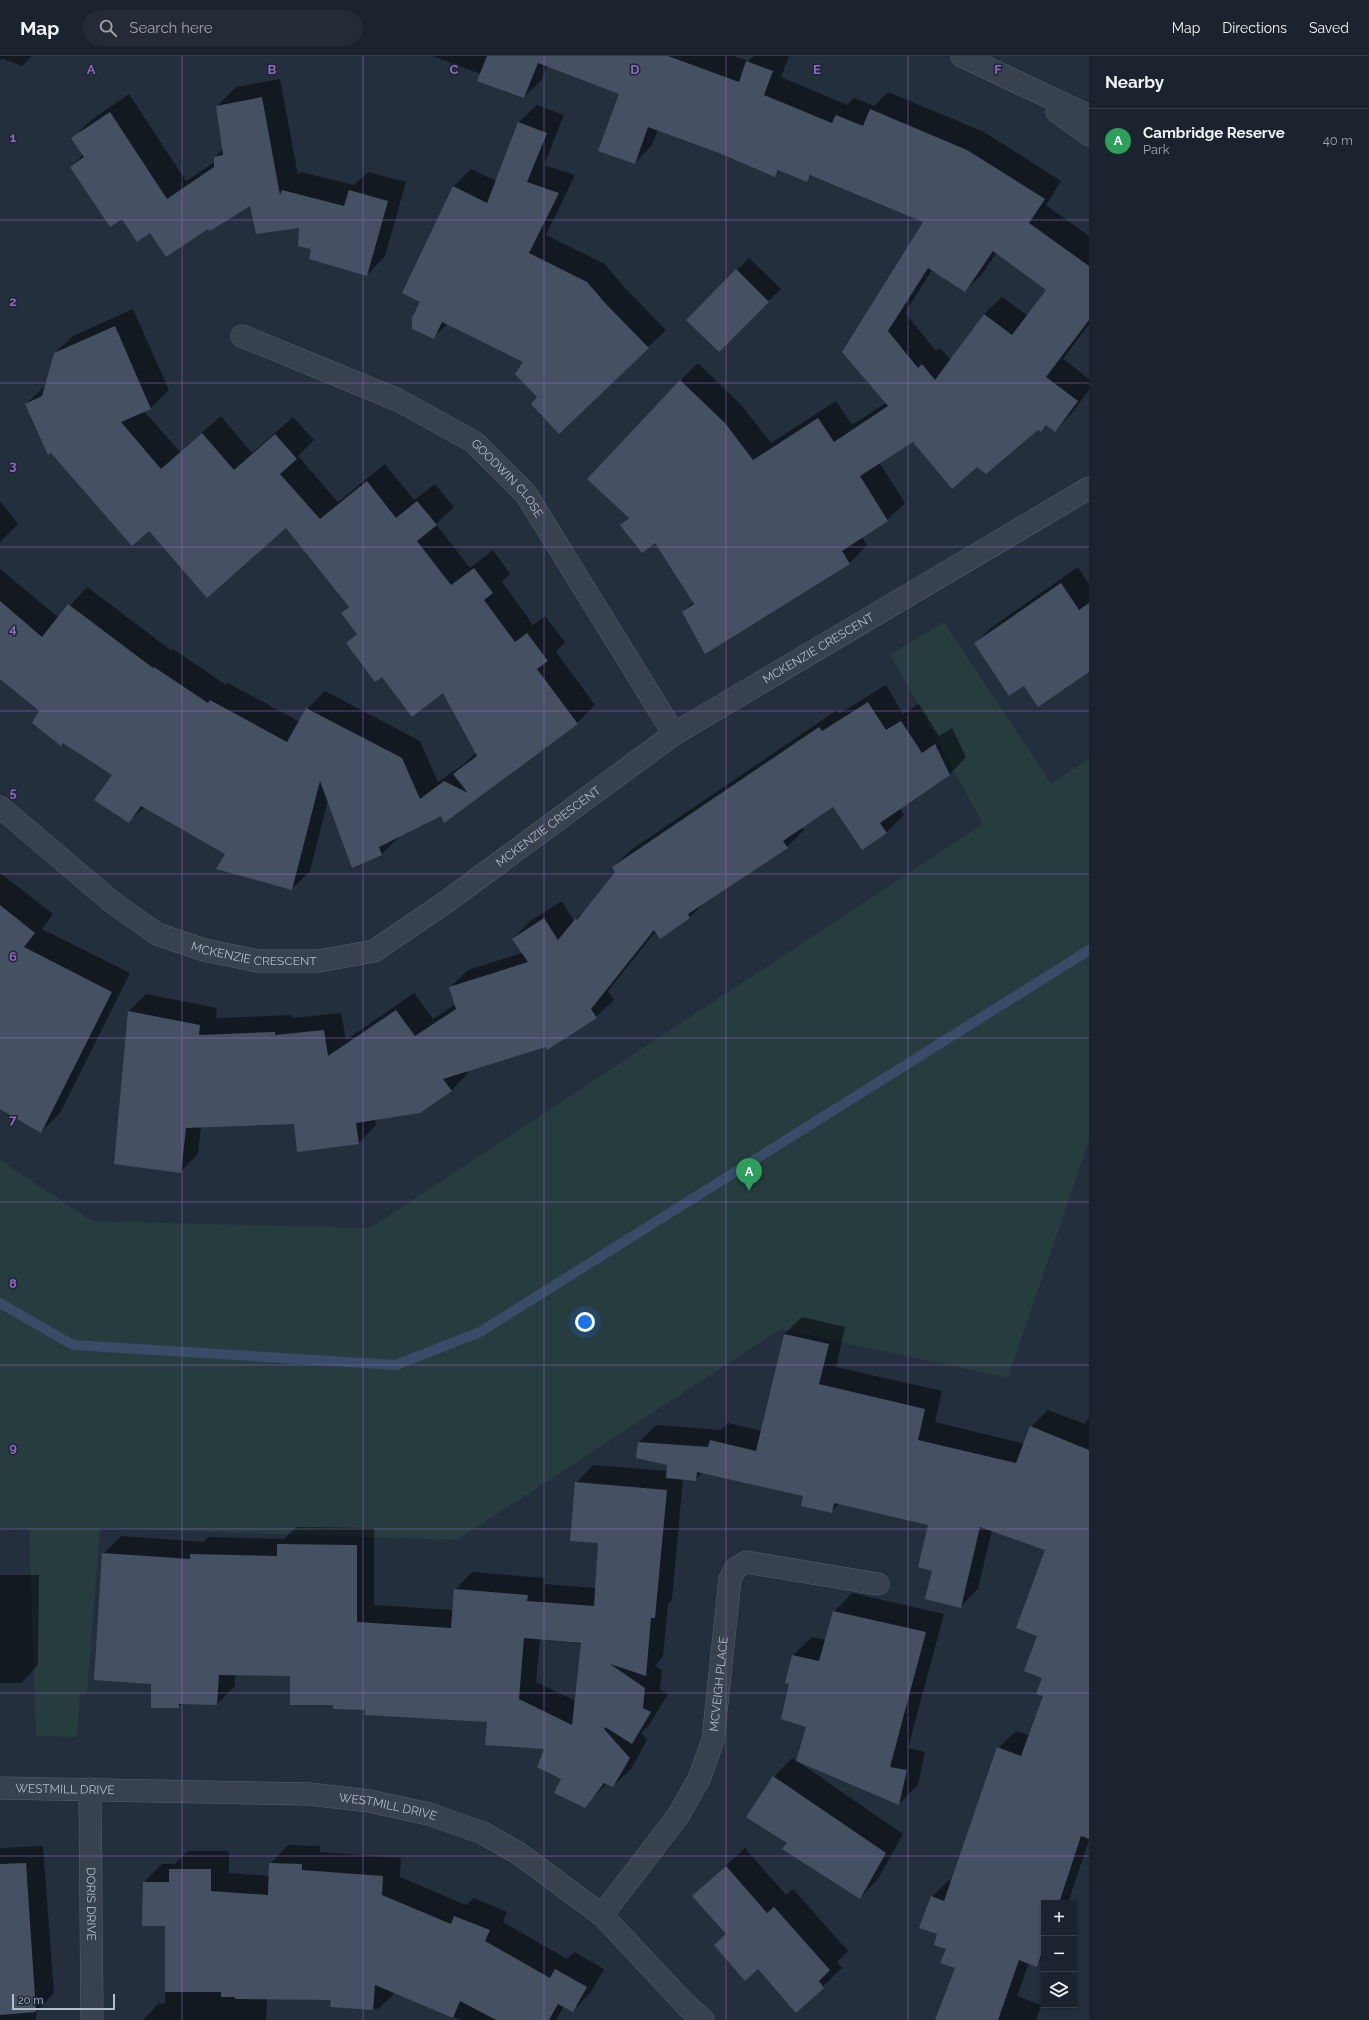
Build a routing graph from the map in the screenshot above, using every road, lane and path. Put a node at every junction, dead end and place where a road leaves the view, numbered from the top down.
1 (962, 56) edge
2 (1011, 79) junction
3 (1089, 116) edge
4 (1089, 135) edge
5 (242, 336) dead end
6 (1089, 488) edge
7 (674, 734) junction
8 (0, 807) edge
9 (878, 1584) dead end
10 (0, 1788) edge
11 (90, 1789) junction
12 (602, 1915) junction
13 (688, 2015) edge
14 (92, 2020) edge

1 - 2 street
2 - 3 street
2 - 4 street
5 - 7 street, GOODWIN CLOSE
6 - 7 street, MCKENZIE CRESCENT
7 - 8 street, MCKENZIE CRESCENT
9 - 12 street, MCVEIGH PLACE
10 - 11 street, WESTMILL DRIVE
11 - 12 street, WESTMILL DRIVE
11 - 14 street, DORIS DRIVE
12 - 13 street, WESTMILL DRIVE

